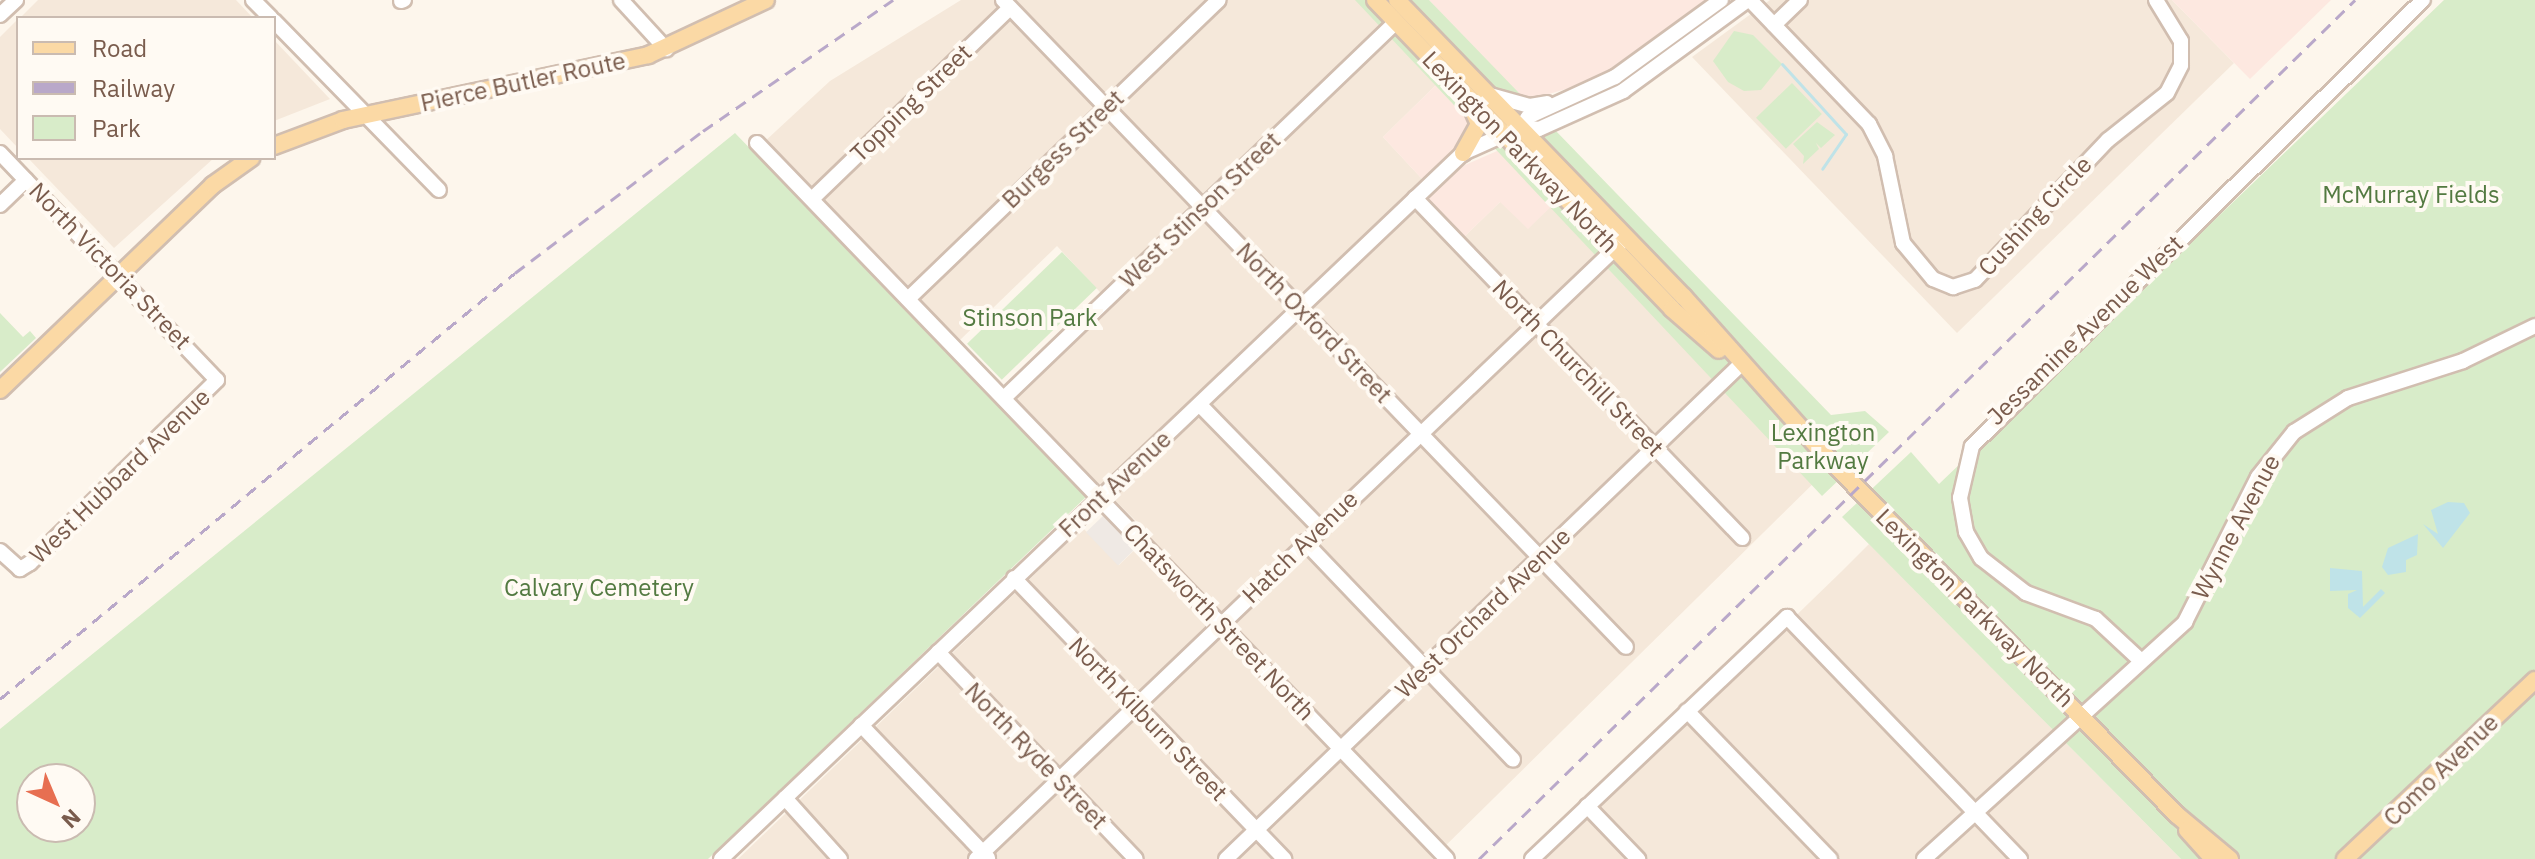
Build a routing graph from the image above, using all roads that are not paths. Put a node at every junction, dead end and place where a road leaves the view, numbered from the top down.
1 (16, 0) edge
2 (253, 0) edge
3 (621, 0) edge
4 (766, 0) edge
5 (1219, 0) edge
6 (1375, 0) edge
7 (1397, 0) edge
8 (1721, 0) edge
9 (1749, 0) edge
10 (1800, 0) edge
11 (2156, 0) edge
12 (2423, 0) edge
13 (1007, 4) edge
14 (0, 15) edge
15 (270, 16) edge
16 (276, 22) edge
17 (1396, 22) junction
18 (1774, 25) junction
19 (666, 49) junction
20 (1490, 95) junction
21 (1465, 96) junction
22 (1575, 98) junction
23 (1107, 106) junction
24 (363, 115) junction
25 (1521, 127) junction
26 (1505, 133) junction
27 (757, 143) dead end
28 (276, 145) edge
29 (0, 153) edge
30 (1463, 153) junction
31 (248, 160) edge
32 (26, 180) junction
33 (439, 190) dead end
34 (1415, 198) junction
35 (812, 199) junction
36 (0, 205) edge
37 (1203, 207) junction
38 (1627, 237) junction
39 (1612, 247) junction
40 (120, 275) junction
41 (908, 299) junction
42 (1300, 309) junction
43 (1534, 323) junction
44 (2535, 326) edge
45 (1739, 366) junction
46 (217, 380) joint
47 (0, 390) edge
48 (1004, 398) junction
49 (1200, 405) junction
50 (1419, 432) junction
51 (1654, 447) junction
52 (1100, 499) junction
53 (1320, 528) junction
54 (1742, 538) dead end
55 (1305, 542) junction
56 (0, 551) edge
57 (1540, 558) junction
58 (1014, 578) junction
59 (1220, 624) junction
60 (1626, 647) dead end
61 (938, 652) junction
62 (2139, 659) junction
63 (1425, 668) junction
64 (2535, 680) edge
65 (1135, 705) junction
66 (2085, 710) junction
67 (1687, 711) junction
68 (861, 725) junction
69 (1341, 749) junction
70 (1513, 760) dead end
71 (1059, 779) junction
72 (785, 798) junction
73 (1587, 806) junction
74 (1977, 814) junction
75 (2177, 815) junction
76 (1256, 830) junction
77 (982, 857) edge
78 (721, 859) edge
79 (840, 859) edge
80 (1136, 859) edge
81 (1226, 859) edge
82 (1284, 859) edge
83 (1447, 859) edge
84 (1532, 859) edge
85 (1638, 859) edge
86 (1830, 859) edge
87 (1924, 859) edge
88 (2020, 859) edge
89 (2213, 859) edge
90 (2230, 859) edge
91 (2345, 859) edge

1 - 14 street
2 - 15 street
3 - 19 street
4 - 19 main road, Pierce Butler Route
5 - 23 street, Burgess Street
6 - 17 main road, Lexington Parkway North
7 - 20 main road, Lexington Parkway North
8 - 22 street
9 - 18 street, Cushing Circle
9 - 25 street
10 - 18 street
11 - 18 street, Cushing Circle
12 - 62 street, Jessamine Avenue West
13 - 23 street, North Oxford Street
13 - 35 street, Topping Street
16 - 24 street
17 - 21 main road, Lexington Parkway North
17 - 37 street, West Stinson Street
19 - 24 main road, Pierce Butler Route
20 - 22 street
20 - 25 main road, Lexington Parkway North
21 - 26 main road, Lexington Parkway North
21 - 30 main road
22 - 25 street
23 - 37 street, North Oxford Street
23 - 41 street, Burgess Street
24 - 28 main road, Pierce Butler Route
24 - 33 street
25 - 26 street, Front Avenue
25 - 38 main road, Lexington Parkway North
26 - 30 street, Front Avenue
26 - 39 main road, Lexington Parkway North
27 - 35 street, Chatsworth Street North
29 - 32 street, North Victoria Street
30 - 34 street, Front Avenue
31 - 40 main road
32 - 36 street
32 - 40 street, North Victoria Street
34 - 42 street, Front Avenue
34 - 43 street, North Churchill Street
35 - 41 street, Chatsworth Street North
37 - 42 street, North Oxford Street
37 - 48 street, West Stinson Street
38 - 39 street, Hatch Avenue
38 - 45 main road, Lexington Parkway North
39 - 43 street, Hatch Avenue
39 - 45 main road, Lexington Parkway North
40 - 46 street, North Victoria Street
40 - 47 main road
41 - 48 street, Chatsworth Street North
42 - 49 street, Front Avenue
42 - 50 street, North Oxford Street
43 - 50 street, Hatch Avenue
43 - 51 street, North Churchill Street
44 - 62 street, Wynne Avenue
45 - 51 street, West Orchard Avenue
45 - 66 main road, Lexington Parkway North
46 - 56 street, West Hubbard Avenue
48 - 52 street, Chatsworth Street North
49 - 52 street, Front Avenue
49 - 53 street
50 - 53 street, Hatch Avenue
50 - 57 street, North Oxford Street
51 - 54 street, North Churchill Street
51 - 57 street, West Orchard Avenue
52 - 58 street, Front Avenue
52 - 59 street, Chatsworth Street North
53 - 55 street, Hatch Avenue
55 - 59 street, Hatch Avenue
55 - 63 street
57 - 60 street, North Oxford Street
57 - 63 street, West Orchard Avenue
58 - 61 street, Front Avenue
58 - 65 street, North Kilburn Street
59 - 65 street, Hatch Avenue
59 - 69 street, Chatsworth Street North
61 - 68 street, Front Avenue
61 - 71 street, North Ryde Street
62 - 66 street, Wynne Avenue
63 - 69 street, West Orchard Avenue
63 - 70 street
64 - 91 main road, Como Avenue
65 - 71 street, Hatch Avenue
65 - 76 street, North Kilburn Street
66 - 74 street
66 - 75 main road, Lexington Parkway North
67 - 73 street
67 - 74 street
67 - 86 street
68 - 72 street, Front Avenue
68 - 77 street
69 - 76 street, West Orchard Avenue
69 - 83 street, Chatsworth Street North
71 - 77 street, Hatch Avenue
71 - 80 street, North Ryde Street
72 - 78 street, Front Avenue
72 - 79 street
73 - 84 street
73 - 85 street
74 - 87 street
74 - 88 street
75 - 89 main road, Lexington Parkway North
75 - 90 main road, Lexington Parkway North
76 - 81 street, West Orchard Avenue
76 - 82 street, North Kilburn Street

